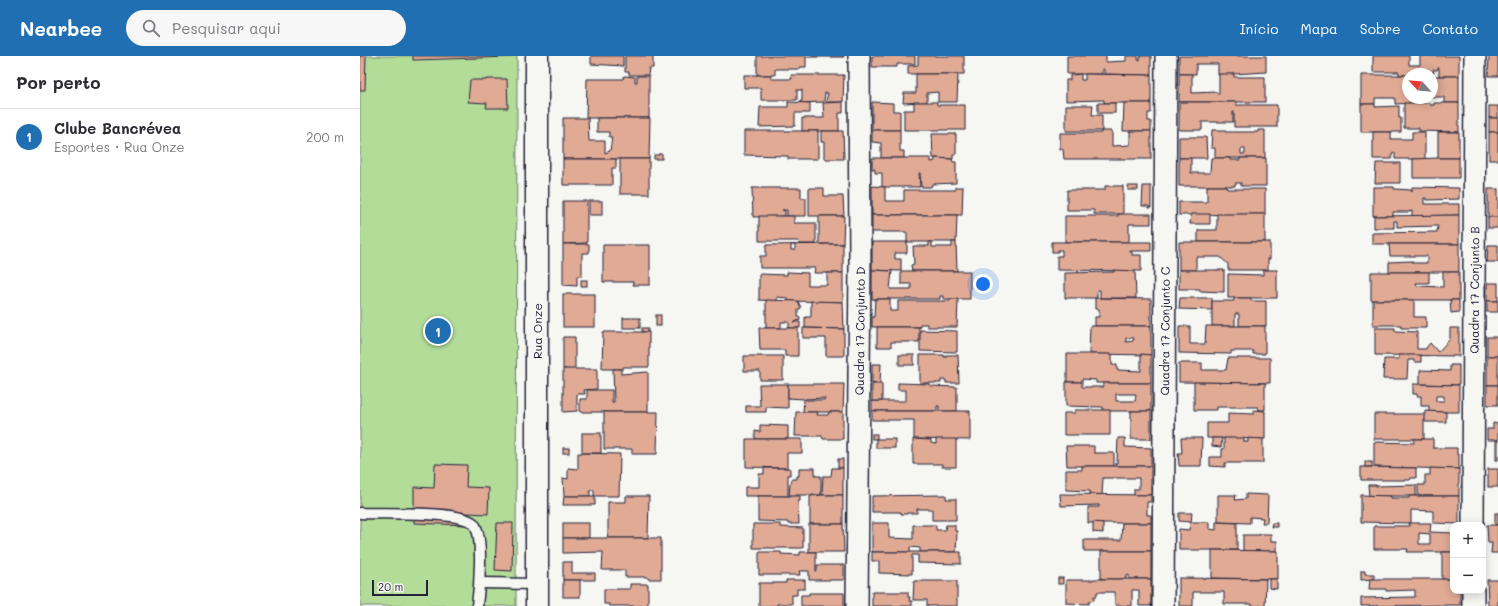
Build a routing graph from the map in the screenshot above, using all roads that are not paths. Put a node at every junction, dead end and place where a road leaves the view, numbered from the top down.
1 (537, 56) edge
2 (859, 56) edge
3 (1166, 56) edge
4 (1475, 56) edge
5 (360, 513) edge
6 (1473, 522) edge
7 (480, 583) junction
8 (537, 584) junction
9 (1473, 594) edge
10 (477, 606) edge
11 (537, 606) edge
12 (857, 606) edge
13 (1163, 606) edge
14 (1473, 606) edge

1 - 8 street, Rua Onze
2 - 12 street, Quadra 17 Conjunto D
3 - 13 street, Quadra 17 Conjunto C
4 - 6 street, Quadra 17 Conjunto B
5 - 7 lane
7 - 8 lane
7 - 10 lane
8 - 11 street, Rua Onze
9 - 14 street

